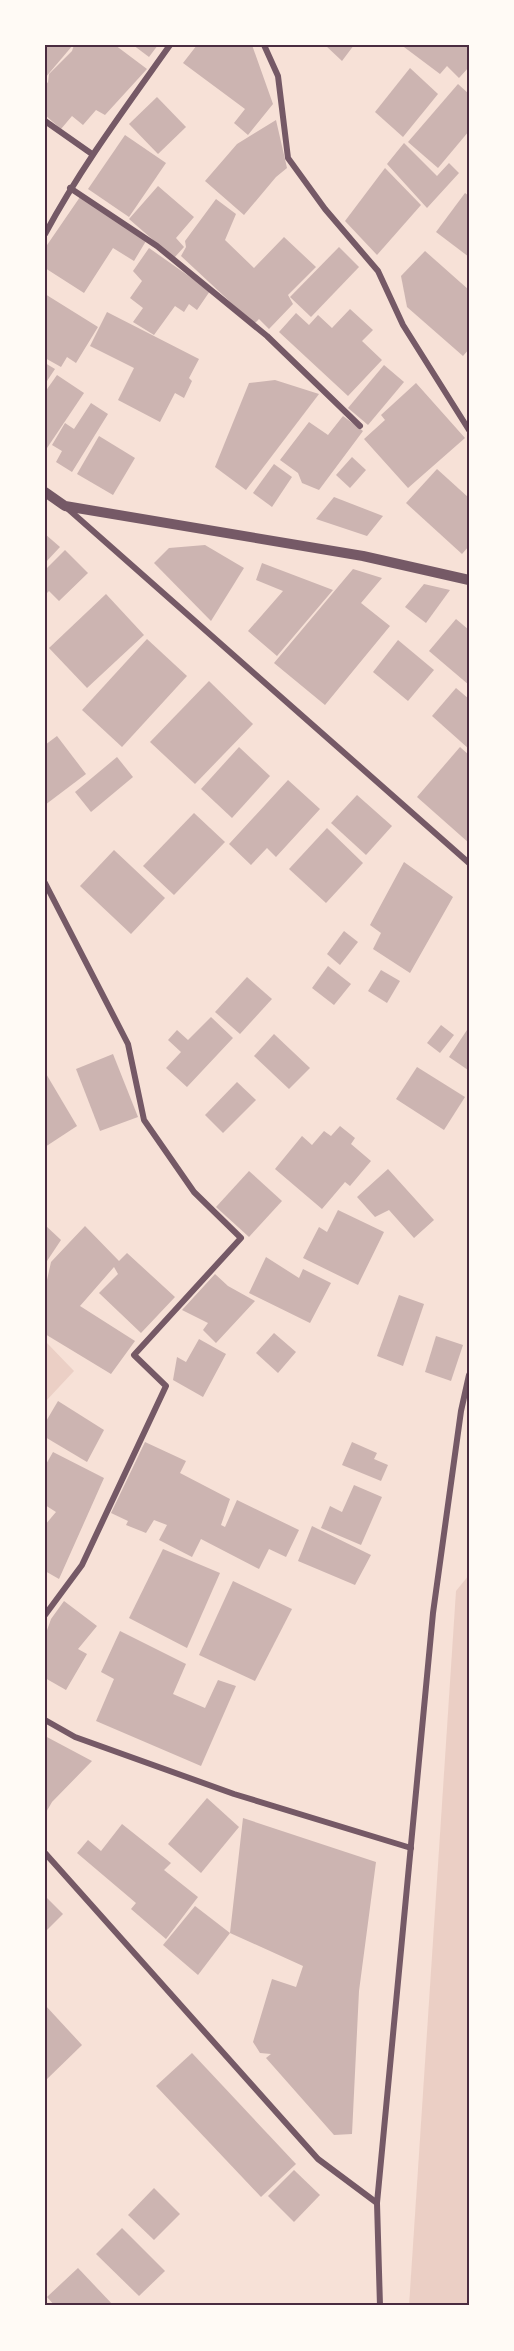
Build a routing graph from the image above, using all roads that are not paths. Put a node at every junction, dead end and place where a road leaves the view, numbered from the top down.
1 (170, 45) edge
2 (264, 45) edge
3 (45, 121) edge
4 (92, 154) junction
5 (70, 188) junction
6 (45, 234) edge
7 (360, 426) dead end
8 (469, 430) edge
9 (45, 492) edge
10 (65, 506) junction
11 (469, 580) edge
12 (469, 864) edge
13 (45, 883) edge
14 (469, 1375) edge
15 (45, 1615) edge
16 (45, 1720) edge
17 (411, 1848) junction
18 (45, 1853) edge
19 (377, 2203) junction
20 (380, 2306) edge

1 - 4 street
2 - 8 street
3 - 4 street
4 - 5 street
5 - 6 street
5 - 7 street
9 - 10 street
10 - 11 street
10 - 12 street
13 - 15 street
14 - 17 street
16 - 17 street
17 - 19 street
18 - 19 street
19 - 20 street

